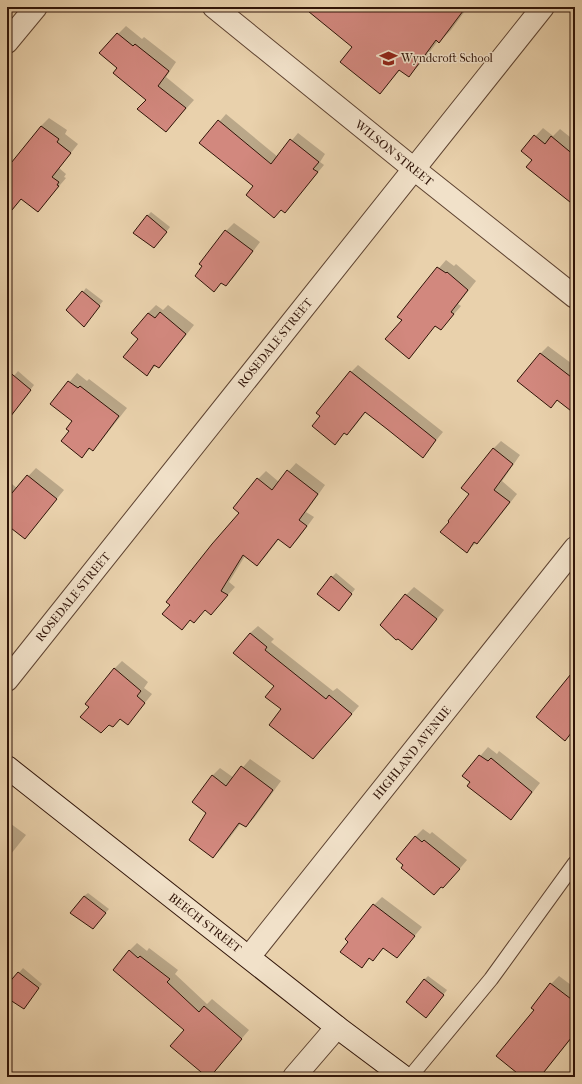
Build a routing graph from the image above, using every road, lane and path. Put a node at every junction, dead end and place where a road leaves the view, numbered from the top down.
1 (36, 7) edge
2 (214, 7) edge
3 (543, 7) edge
4 (7, 42) edge
5 (414, 169) junction
6 (575, 297) edge
7 (575, 548) edge
8 (7, 680) edge
9 (7, 766) edge
10 (575, 863) edge
11 (249, 957) junction
12 (337, 1027) junction
13 (294, 1077) edge
14 (404, 1077) edge
15 (410, 1077) edge

1 - 4 street
2 - 5 street, WILSON STREET
3 - 5 street, ROSEDALE STREET
5 - 6 street, WILSON STREET
5 - 8 street, ROSEDALE STREET
7 - 11 street, HIGHLAND AVENUE
9 - 11 street, BEECH STREET
10 - 15 lane
11 - 12 street, BEECH STREET
12 - 13 street
12 - 14 street, BEECH STREET

